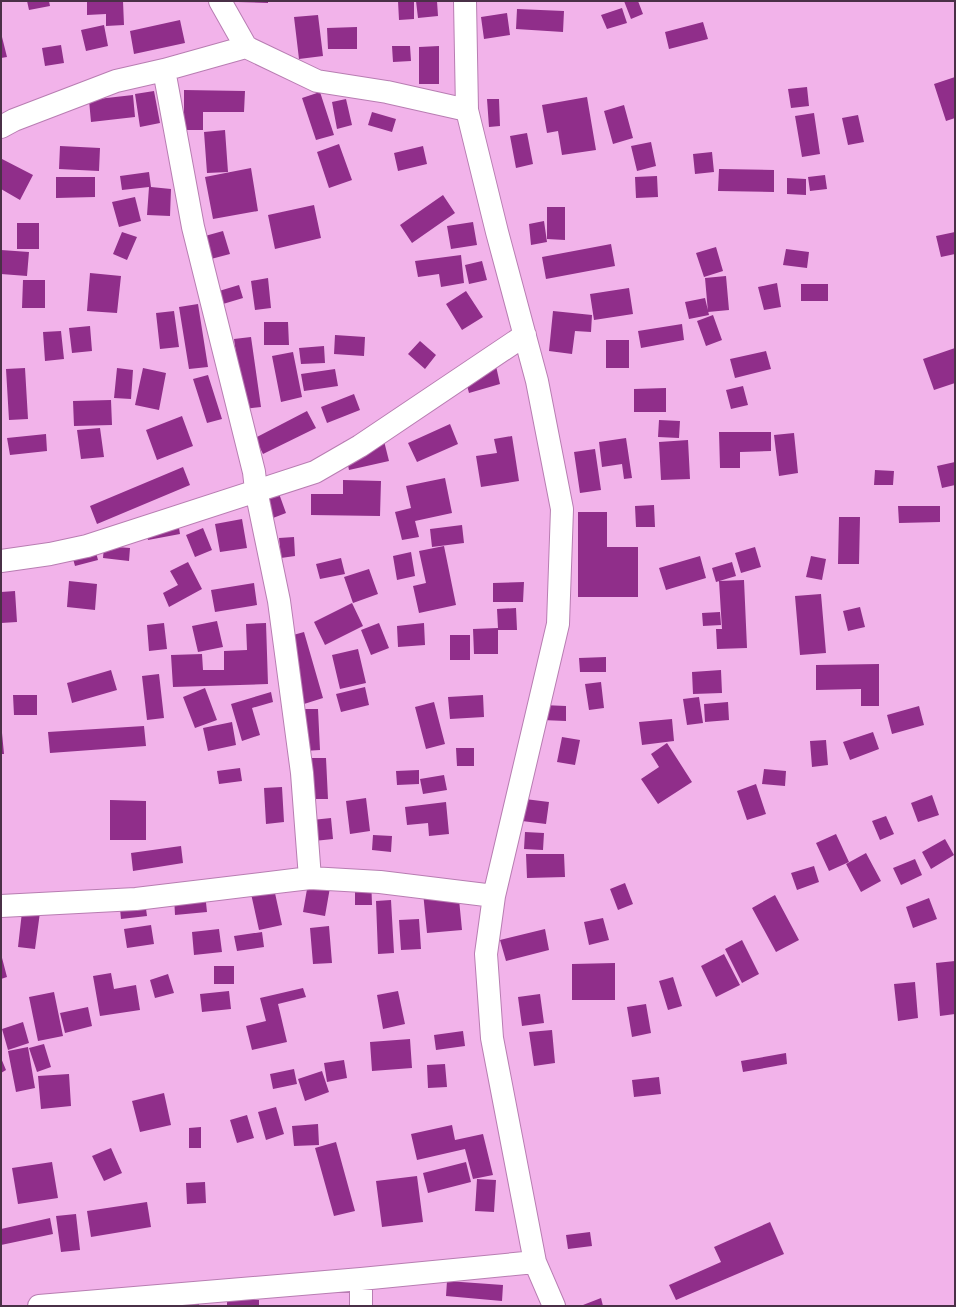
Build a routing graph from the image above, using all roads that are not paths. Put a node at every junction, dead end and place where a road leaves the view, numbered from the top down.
1 (220, 1) edge
2 (465, 1) edge
3 (246, 47) junction
4 (164, 70) junction
5 (467, 110) junction
6 (1, 127) edge
7 (525, 335) junction
8 (256, 490) junction
9 (1, 561) edge
10 (310, 878) junction
11 (494, 896) junction
12 (1, 906) edge
13 (535, 1262) junction
14 (361, 1279) junction
15 (39, 1306) edge
16 (361, 1306) edge
17 (554, 1306) edge

1 - 3 street
2 - 5 street
3 - 4 street
3 - 5 street
4 - 6 street
4 - 8 street
5 - 7 street
7 - 8 street
7 - 11 street
8 - 9 street
8 - 10 street
10 - 11 street
10 - 12 street
11 - 13 street
13 - 14 street
13 - 17 street
14 - 15 street
14 - 16 street

